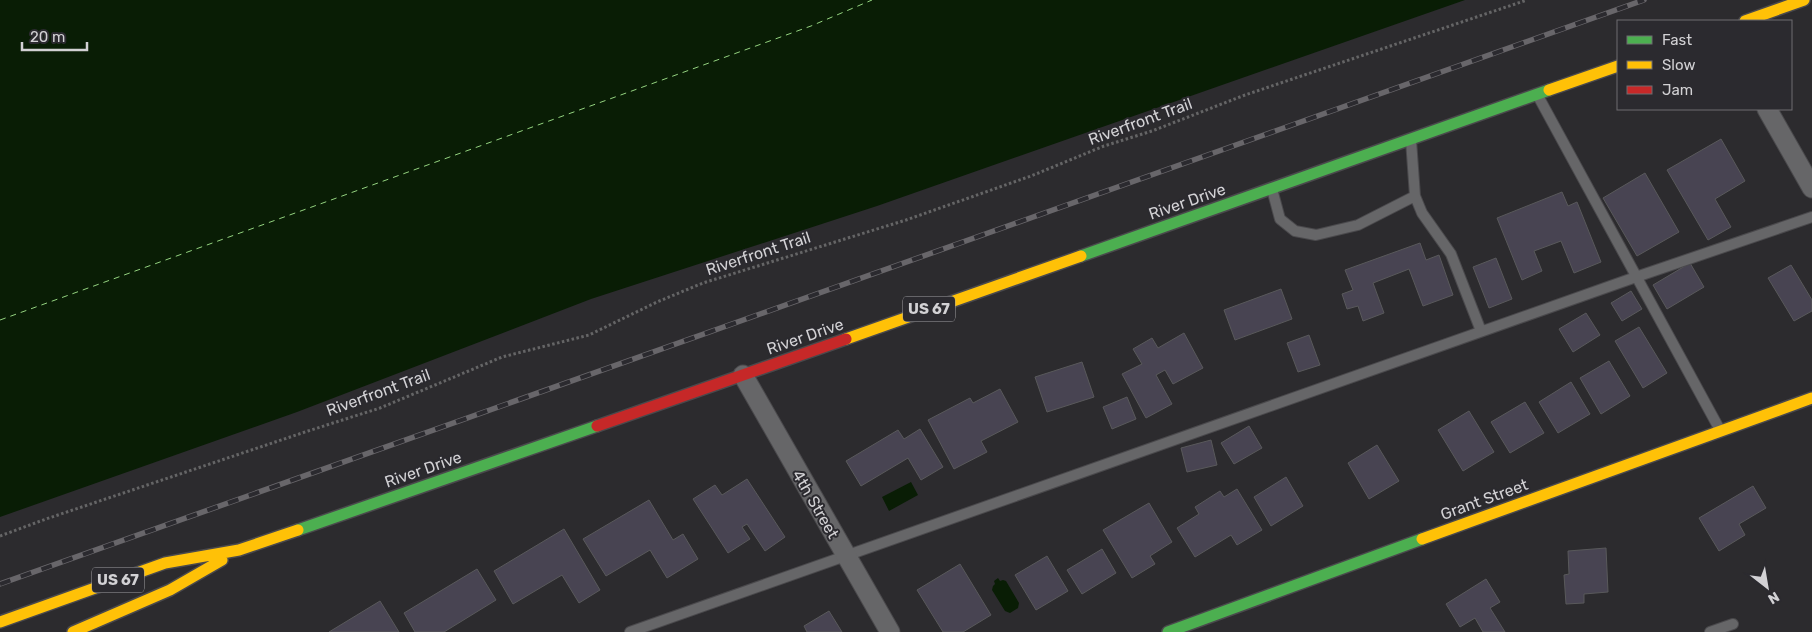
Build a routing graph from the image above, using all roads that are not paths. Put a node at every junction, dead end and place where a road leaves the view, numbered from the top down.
1 (1804, 0) edge
2 (1748, 20) edge
3 (1617, 66) edge
4 (1537, 95) junction
5 (1767, 110) edge
6 (1411, 139) junction
7 (1812, 188) edge
8 (1272, 189) junction
9 (1416, 196) junction
10 (1812, 217) edge
11 (1636, 277) junction
12 (1481, 331) junction
13 (742, 375) junction
14 (1812, 398) edge
15 (1720, 430) junction
16 (239, 550) junction
17 (846, 555) junction
18 (0, 622) edge
19 (1733, 624) dead end
20 (74, 632) edge
21 (630, 632) edge
22 (890, 632) edge
23 (1168, 632) edge
24 (1710, 632) edge

1 - 2 main road
3 - 4 main road, River Drive / US 67
4 - 6 main road, River Drive / US 67
4 - 11 lane
5 - 7 street
6 - 8 main road, River Drive / US 67
6 - 9 lane
8 - 9 lane
8 - 13 main road, River Drive / US 67
9 - 12 lane
10 - 11 lane
11 - 12 lane
11 - 15 lane
12 - 17 lane
13 - 16 main road, River Drive / US 67
13 - 17 street, 4th Street
14 - 15 main road, Grant Street
15 - 23 main road, Grant Street
16 - 18 main road, River Drive / US 67
16 - 20 main road, US 67
17 - 21 lane
17 - 22 street, 4th Street
19 - 24 lane

